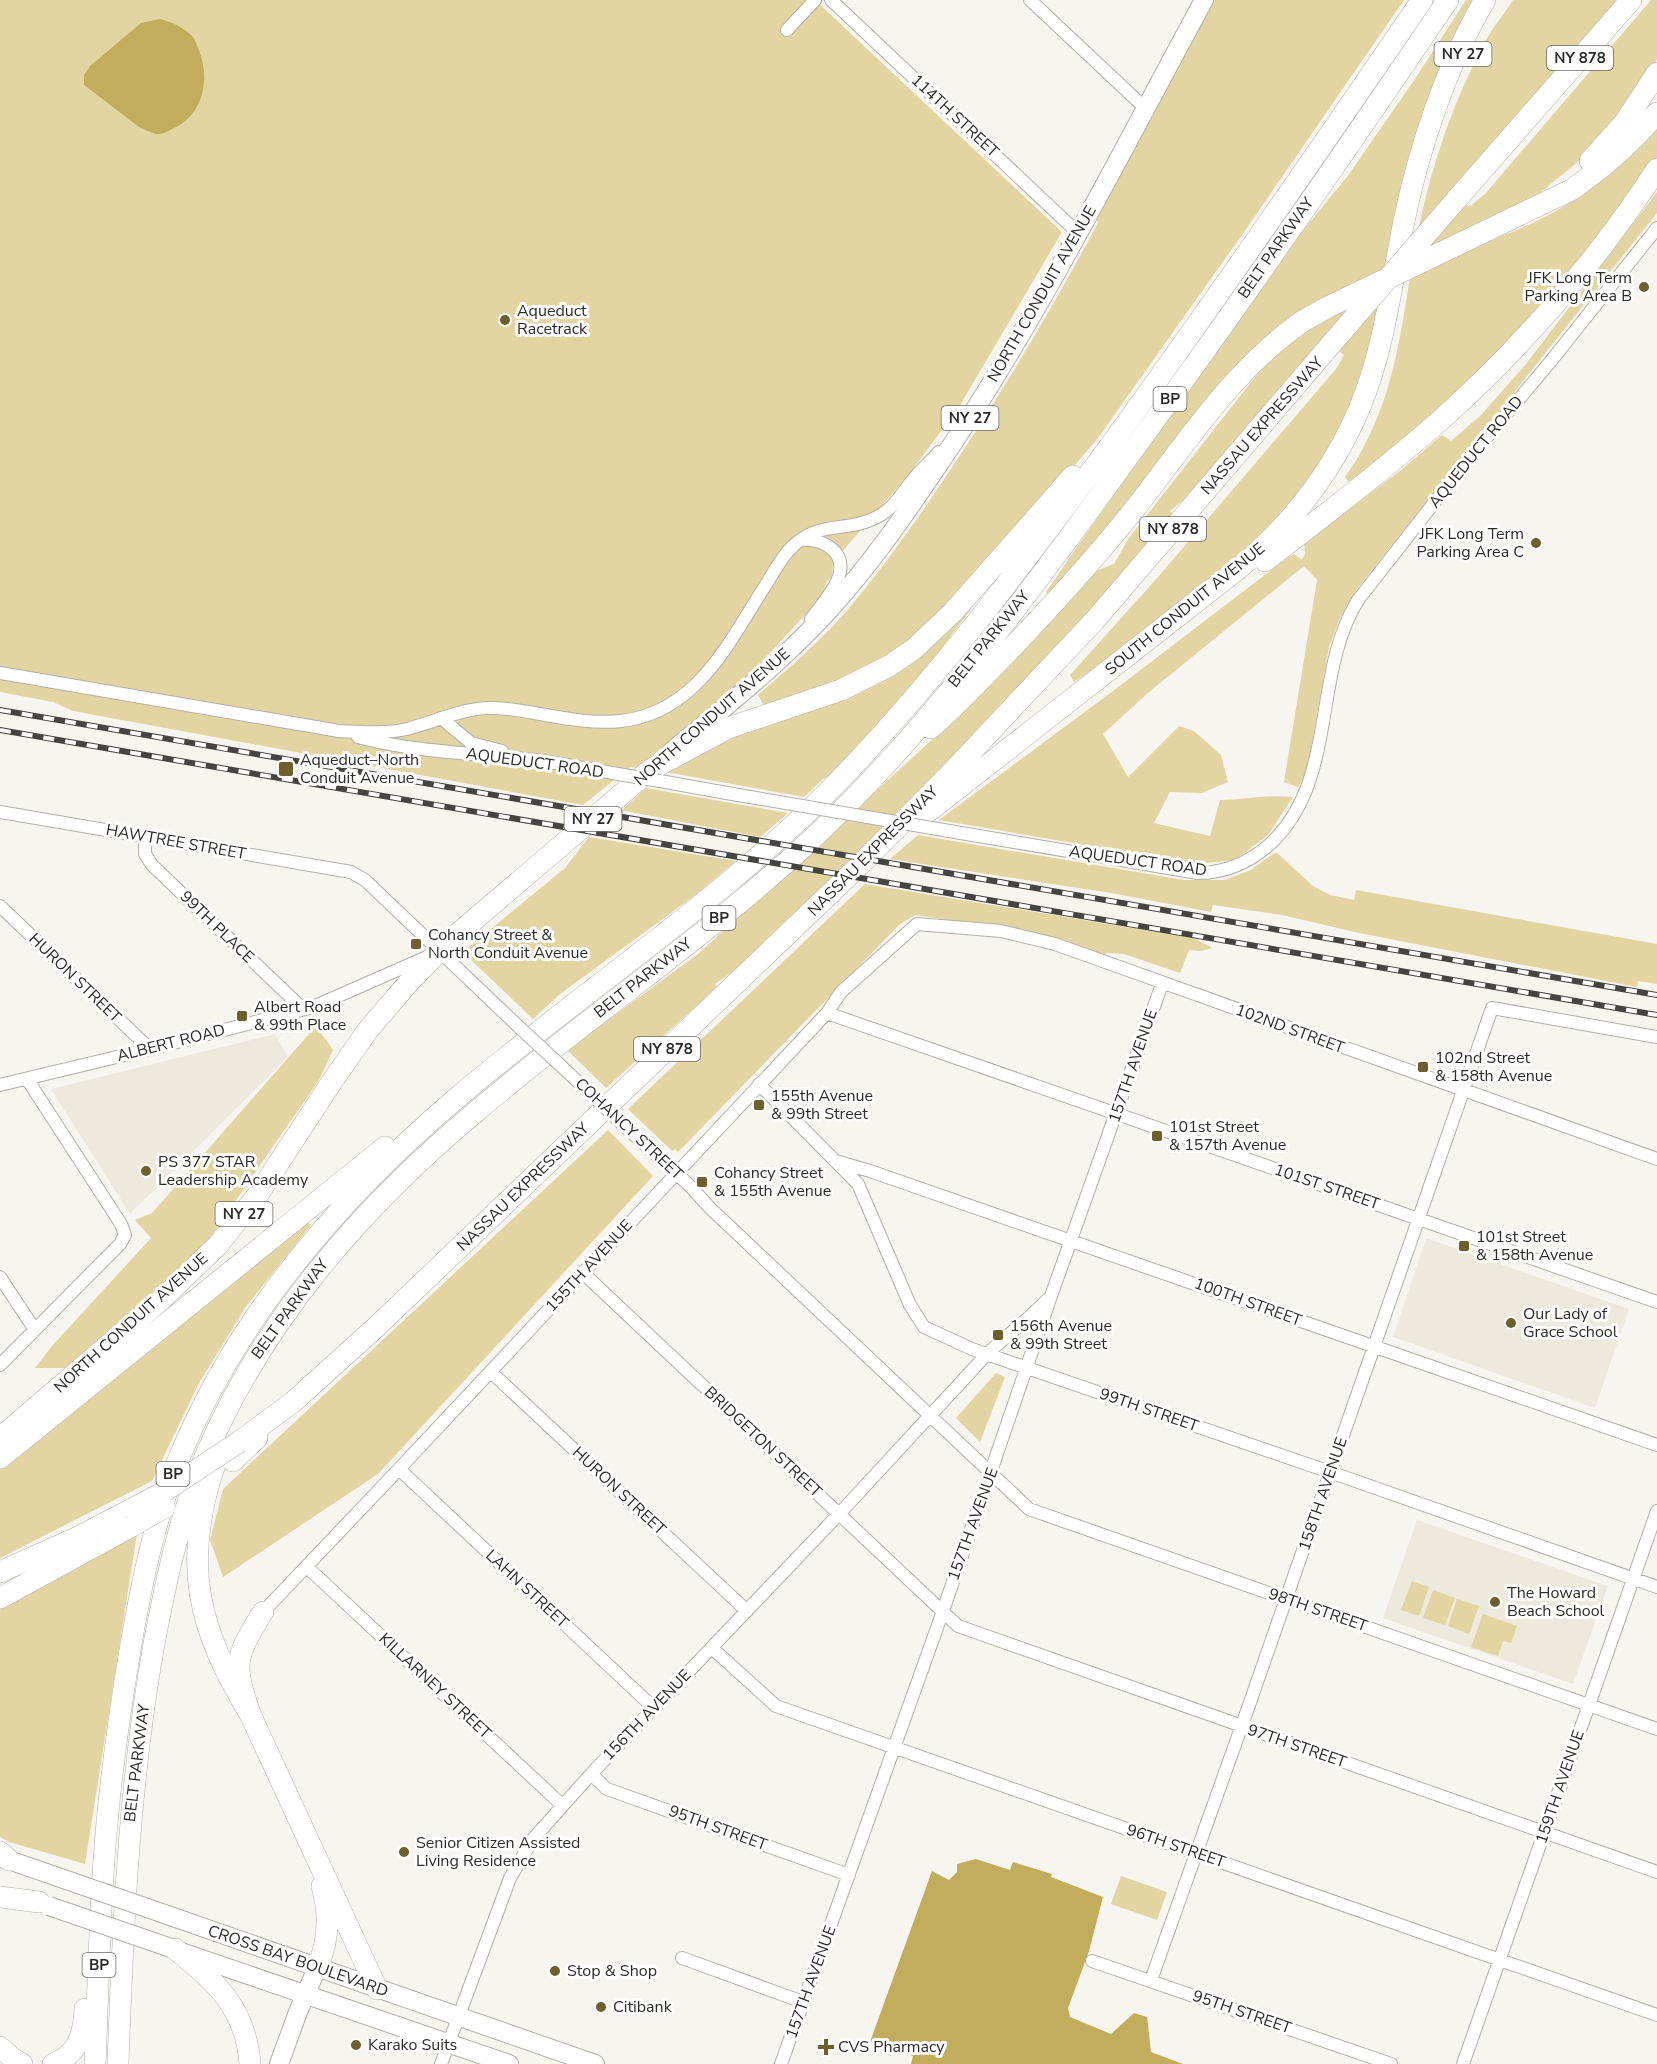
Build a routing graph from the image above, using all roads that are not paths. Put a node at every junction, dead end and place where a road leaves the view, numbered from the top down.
1 (815, 0) edge
2 (831, 0) edge
3 (1030, 0) edge
4 (1204, 0) edge
5 (1408, 0) edge
6 (1422, 0) edge
7 (1448, 0) edge
8 (1485, 0) edge
9 (1496, 0) edge
10 (1631, 0) edge
11 (787, 30) dead end
12 (1657, 73) edge
13 (1145, 108) junction
14 (1436, 111) junction
15 (1657, 113) edge
16 (1343, 115) junction
17 (1657, 169) edge
18 (1517, 215) junction
19 (1657, 228) edge
20 (1078, 233) junction
21 (1153, 386) junction
22 (966, 424) junction
23 (800, 540) junction
24 (1145, 642) junction
25 (786, 654) junction
26 (0, 673) edge
27 (441, 718) junction
28 (339, 731) junction
29 (541, 761) junction
30 (655, 776) junction
31 (869, 782) junction
32 (0, 813) edge
33 (145, 837) junction
34 (859, 866) junction
35 (351, 872) joint
36 (0, 906) edge
37 (917, 924) joint
38 (438, 951) junction
39 (1162, 984) junction
40 (303, 1009) junction
41 (826, 1013) junction
42 (1657, 1037) edge
43 (150, 1049) junction
44 (27, 1079) junction
45 (759, 1084) junction
46 (0, 1086) edge
47 (1463, 1091) junction
48 (464, 1092) junction
49 (1116, 1113) junction
50 (1657, 1159) edge
51 (839, 1162) junction
52 (675, 1174) junction
53 (1419, 1219) junction
54 (357, 1224) junction
55 (1072, 1240) junction
56 (582, 1272) junction
57 (0, 1277) edge
58 (1051, 1296) junction
59 (1657, 1302) edge
60 (35, 1330) junction
61 (1374, 1347) junction
62 (987, 1354) junction
63 (0, 1365) edge
64 (1026, 1368) junction
65 (491, 1372) junction
66 (930, 1415) junction
67 (1, 1437) edge
68 (1657, 1445) edge
69 (0, 1458) edge
70 (399, 1470) junction
71 (1330, 1472) junction
72 (992, 1473) junction
73 (1657, 1511) edge
74 (840, 1514) junction
75 (132, 1517) junction
76 (307, 1567) junction
77 (0, 1572) edge
78 (1633, 1579) junction
79 (1657, 1587) edge
80 (0, 1598) edge
81 (1286, 1599) junction
82 (747, 1611) junction
83 (943, 1611) junction
84 (263, 1612) junction
85 (207, 1628) junction
86 (712, 1648) junction
87 (1589, 1705) junction
88 (654, 1708) junction
89 (251, 1716) junction
90 (1242, 1726) junction
91 (1657, 1729) edge
92 (895, 1747) junction
93 (591, 1774) junction
94 (562, 1805) junction
95 (1544, 1832) junction
96 (307, 1840) junction
97 (1197, 1854) junction
98 (3, 1856) edge
99 (104, 1866) junction
100 (1657, 1872) edge
101 (849, 1875) junction
102 (126, 1885) junction
103 (0, 1888) edge
104 (0, 1897) edge
105 (44, 1904) junction
106 (173, 1949) junction
107 (682, 1958) dead end
108 (1092, 1960) dead end
109 (1500, 1960) junction
110 (317, 1968) junction
111 (1151, 1980) junction
112 (377, 1989) junction
113 (306, 1994) junction
114 (803, 2002) junction
115 (1657, 2015) edge
116 (458, 2017) junction
117 (448, 2043) junction
118 (0, 2047) edge
119 (22, 2064) edge
120 (53, 2064) edge
121 (95, 2064) edge
122 (118, 2064) edge
123 (133, 2064) edge
124 (250, 2064) edge
125 (279, 2064) edge
126 (441, 2064) edge
127 (509, 2064) edge
128 (595, 2064) edge
129 (781, 2064) edge
130 (1391, 2064) edge
131 (1463, 2064) edge

1 - 11 street
2 - 20 street, 114TH STREET
3 - 13 street
4 - 13 main road, NORTH CONDUIT AVENUE / NY 27
5 - 16 highway
6 - 16 highway, BELT PARKWAY / BP
7 - 31 highway, BELT PARKWAY / BP
8 - 14 highway
9 - 14 main road, SOUTH CONDUIT AVENUE / NY 27
10 - 34 highway, NASSAU EXPRESSWAY / NY 878, bridge
12 - 18 highway
13 - 20 main road, NORTH CONDUIT AVENUE / NY 27
14 - 24 highway, SOUTH CONDUIT AVENUE / NY 27
15 - 18 highway
16 - 21 highway, BELT PARKWAY / BP
17 - 24 highway
18 - 31 highway, bridge
19 - 30 street, AQUEDUCT ROAD, bridge
20 - 22 main road, NORTH CONDUIT AVENUE / NY 27
21 - 30 highway
21 - 48 highway, BELT PARKWAY / BP
22 - 23 street, AQUEDUCT ROAD
22 - 25 main road, NORTH CONDUIT AVENUE / NY 27
23 - 25 street
23 - 27 street, AQUEDUCT ROAD
24 - 34 highway, SOUTH CONDUIT AVENUE / NY 27
25 - 30 main road, NORTH CONDUIT AVENUE / NY 27
26 - 28 street, AQUEDUCT ROAD
27 - 28 street, AQUEDUCT ROAD
27 - 29 street
28 - 29 street, AQUEDUCT ROAD
29 - 30 street, AQUEDUCT ROAD, bridge
30 - 38 highway, NORTH CONDUIT AVENUE / NY 27
31 - 54 highway, BELT PARKWAY / BP
32 - 33 street, HAWTREE STREET
33 - 35 street, HAWTREE STREET
33 - 40 street, 99TH PLACE
34 - 75 highway, NASSAU EXPRESSWAY / NY 878, bridge
35 - 38 street, COHANCY STREET
36 - 43 street, HURON STREET
37 - 39 street, 102ND STREET
37 - 41 street, 155TH AVENUE
38 - 40 street, ALBERT ROAD
38 - 52 street, COHANCY STREET, bridge
38 - 67 highway, NORTH CONDUIT AVENUE / NY 27
39 - 47 street, 102ND STREET
39 - 49 street, 157TH AVENUE
40 - 43 street, ALBERT ROAD
41 - 45 street, 155TH AVENUE
41 - 49 street, 101ST STREET
42 - 47 street, 158TH AVENUE
43 - 44 street, ALBERT ROAD
44 - 46 street, ALBERT ROAD
44 - 60 street
45 - 51 street, 99TH STREET
45 - 52 street, 155TH AVENUE
47 - 50 street, 102ND STREET
47 - 53 street, 158TH AVENUE
48 - 69 highway
48 - 99 highway, BELT PARKWAY / BP
49 - 53 street, 101ST STREET
49 - 55 street, 157TH AVENUE
51 - 55 street, 100TH STREET
51 - 62 street, 99TH STREET
52 - 56 street, 155TH AVENUE
52 - 66 street, COHANCY STREET
53 - 59 street, 101ST STREET
53 - 61 street, 158TH AVENUE
54 - 85 highway
54 - 102 highway, BELT PARKWAY / BP
55 - 58 street, 157TH AVENUE
55 - 61 street, 100TH STREET
56 - 65 street, 155TH AVENUE
56 - 74 street, BRIDGETON STREET
57 - 60 street
58 - 62 street
58 - 64 street, 157TH AVENUE
60 - 63 street
61 - 68 street, 100TH STREET
61 - 71 street, 158TH AVENUE
62 - 64 street, 99TH STREET
62 - 66 street
64 - 71 street, 99TH STREET
64 - 72 street, 157TH AVENUE
65 - 70 street, 155TH AVENUE
65 - 82 street, HURON STREET
66 - 72 street, COHANCY STREET
66 - 74 street, 156TH AVENUE
70 - 76 street, 155TH AVENUE
70 - 88 street, LAHN STREET
71 - 78 street, 99TH STREET
71 - 81 street, 158TH AVENUE
72 - 81 street, 98TH STREET
72 - 83 street, 157TH AVENUE
73 - 78 street, 159TH AVENUE
74 - 82 street, 156TH AVENUE
74 - 83 street, BRIDGETON STREET
75 - 77 highway, NASSAU EXPRESSWAY
75 - 80 highway
76 - 84 street, 155TH AVENUE
76 - 94 street, KILLARNEY STREET
78 - 79 street, 99TH STREET
78 - 87 street, 159TH AVENUE
81 - 87 street, 98TH STREET
81 - 90 street, 158TH AVENUE
82 - 86 street, 156TH AVENUE
83 - 90 street, 97TH STREET
83 - 92 street, 157TH AVENUE
84 - 85 highway
84 - 89 highway
85 - 89 highway
86 - 88 street, 156TH AVENUE
86 - 92 street, 96TH STREET
87 - 91 street, 98TH STREET
87 - 95 street, 159TH AVENUE
88 - 93 street, 156TH AVENUE
89 - 96 highway
90 - 95 street, 97TH STREET
90 - 97 street, 158TH AVENUE
92 - 97 street, 96TH STREET
92 - 101 street, 157TH AVENUE
93 - 94 street, 156TH AVENUE
93 - 101 street, 95TH STREET
94 - 116 street, 156TH AVENUE
95 - 100 street, 97TH STREET
95 - 109 street, 159TH AVENUE
96 - 110 highway
96 - 112 highway
97 - 109 street, 96TH STREET
97 - 111 street, 158TH AVENUE
98 - 110 main road, CROSS BAY BOULEVARD, bridge
99 - 120 highway
99 - 121 highway, BELT PARKWAY / BP
101 - 114 street, 157TH AVENUE
102 - 122 highway, BELT PARKWAY / BP
102 - 123 highway
103 - 105 main road, CROSS BAY BOULEVARD
104 - 105 highway
105 - 106 main road, CROSS BAY BOULEVARD, bridge
106 - 113 main road, CROSS BAY BOULEVARD
106 - 124 highway
107 - 114 street
108 - 111 street, 95TH STREET
109 - 115 street, 96TH STREET
109 - 131 street, 159TH AVENUE
110 - 112 main road, CROSS BAY BOULEVARD
110 - 113 main road
111 - 130 street, 95TH STREET
112 - 116 main road, CROSS BAY BOULEVARD
113 - 117 main road, CROSS BAY BOULEVARD
113 - 125 main road
114 - 129 street, 157TH AVENUE
116 - 117 street, 156TH AVENUE
116 - 128 main road, CROSS BAY BOULEVARD
117 - 126 street, 156TH AVENUE
117 - 127 main road, CROSS BAY BOULEVARD
118 - 119 highway

